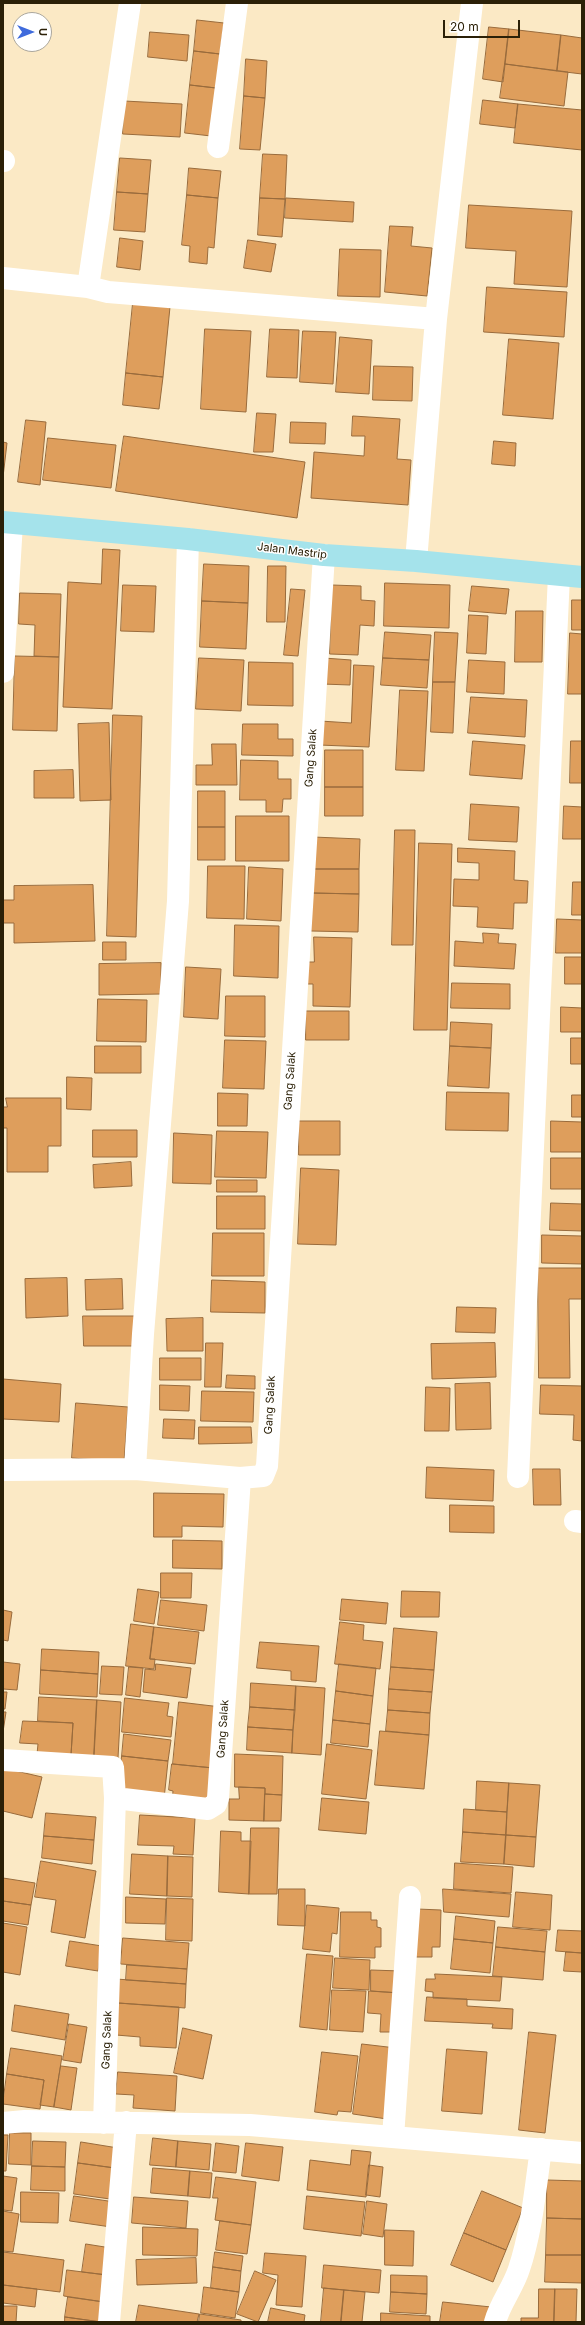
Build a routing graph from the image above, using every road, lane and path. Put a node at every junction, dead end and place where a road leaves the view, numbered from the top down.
1 (130, 3) edge
2 (237, 3) edge
3 (472, 3) edge
4 (218, 147) dead end
5 (3, 278) edge
6 (88, 288) junction
7 (436, 319) junction
8 (7, 522) edge
9 (188, 539) junction
10 (324, 555) junction
11 (416, 561) junction
12 (559, 575) junction
13 (582, 577) edge
14 (3, 672) edge
15 (135, 1469) junction
16 (3, 1470) edge
17 (518, 1477) dead end
18 (240, 1478) junction
19 (3, 1760) edge
20 (115, 1798) junction
21 (410, 1896) dead end
22 (3, 2123) edge
23 (115, 2123) junction
24 (393, 2137) junction
25 (541, 2149) junction
26 (582, 2153) edge
27 (109, 2322) edge
28 (495, 2322) edge

1 - 6 street
2 - 4 street
3 - 7 street
5 - 6 street
6 - 7 street
7 - 11 street
8 - 9 main road, Jalan Mastrip
8 - 14 street
9 - 10 main road, Jalan Mastrip
9 - 15 street
10 - 11 main road, Jalan Mastrip
10 - 18 street, Gang Salak
11 - 12 main road, Jalan Mastrip
12 - 13 main road, Jalan Mastrip
12 - 17 street
15 - 16 street
15 - 18 street
18 - 20 street, Gang Salak
19 - 20 street
20 - 23 street, Gang Salak
21 - 24 street
22 - 23 street
23 - 24 street
23 - 27 street, Gang Salak
24 - 25 street
25 - 26 street
25 - 28 street

